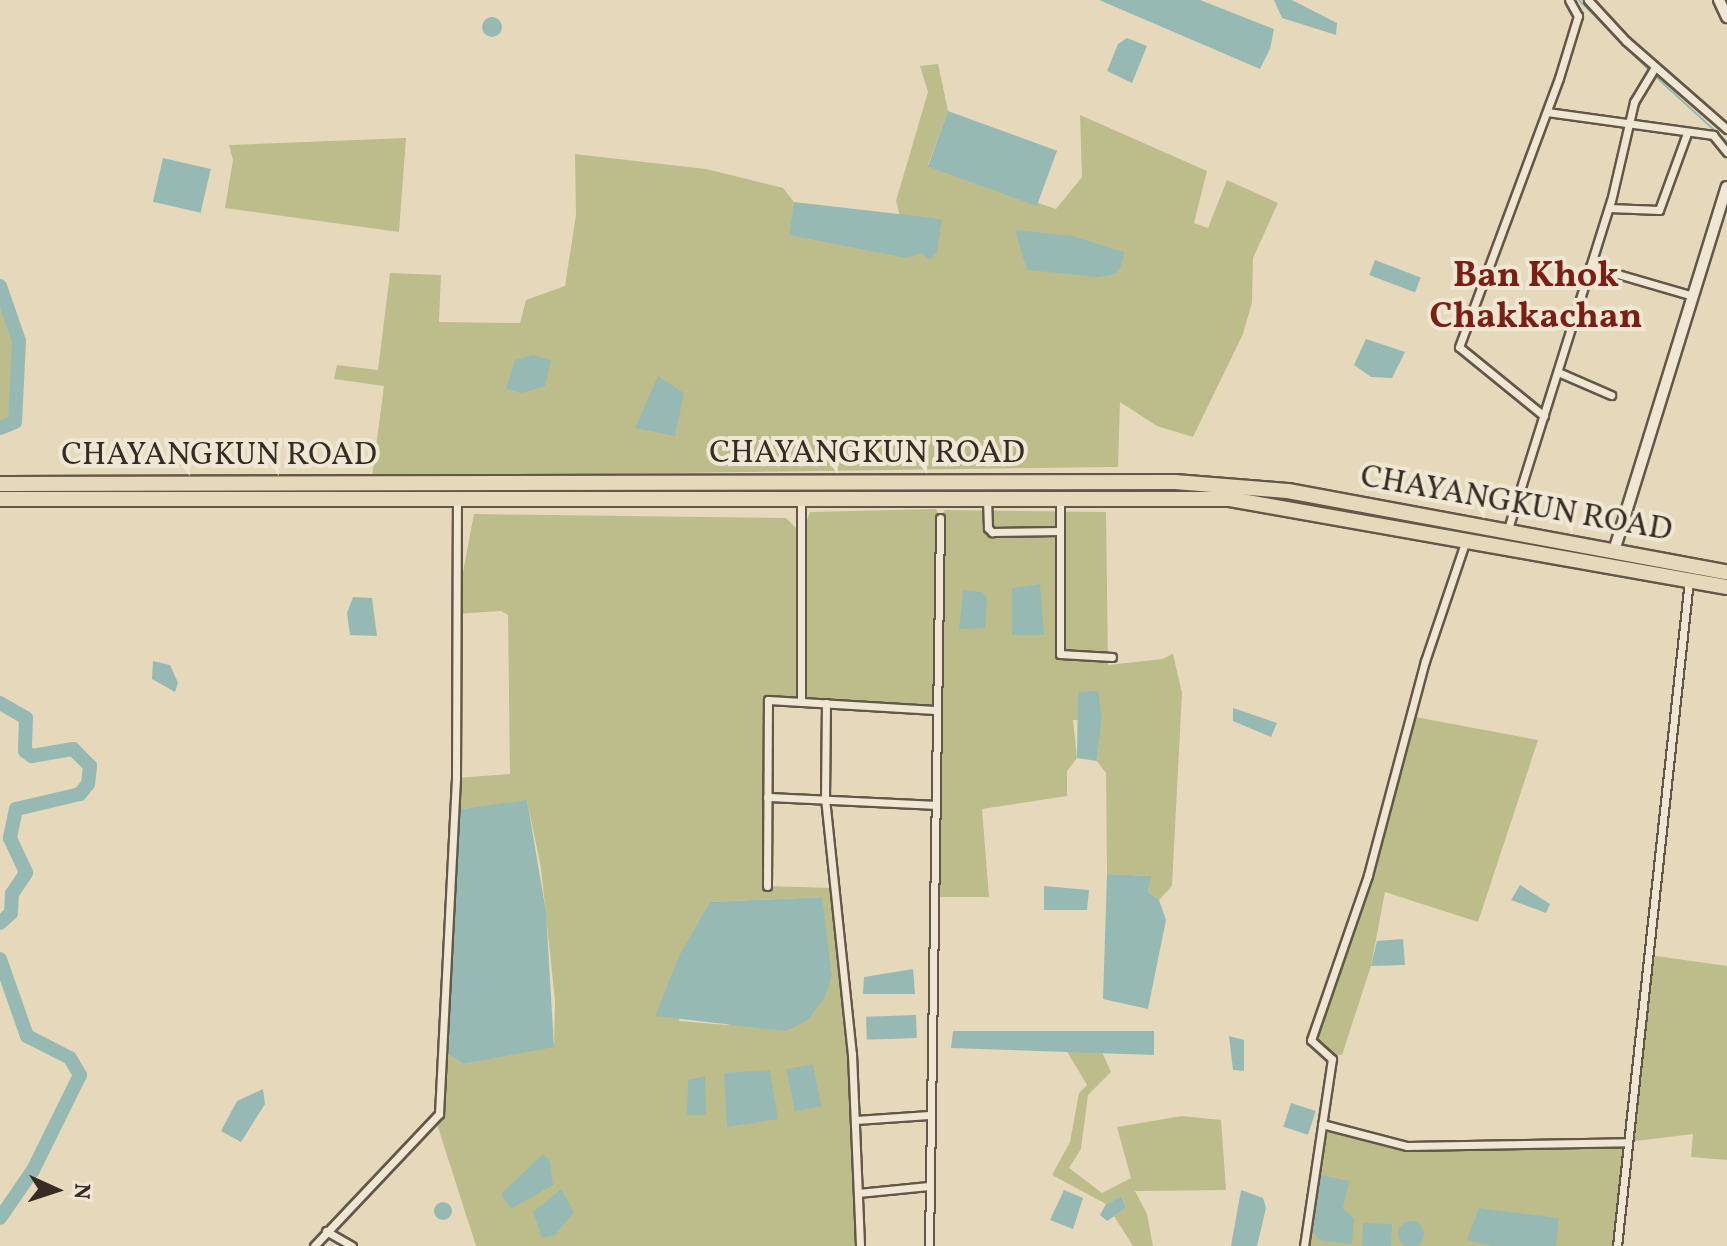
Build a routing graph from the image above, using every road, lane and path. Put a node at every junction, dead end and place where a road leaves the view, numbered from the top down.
1 (1569, 0) edge
2 (1588, 0) edge
3 (1719, 0) edge
4 (1727, 17) edge
5 (1654, 68) junction
6 (1547, 112) junction
7 (1629, 127) junction
8 (1727, 129) edge
9 (1687, 133) junction
10 (1727, 152) edge
11 (1727, 187) edge
12 (1609, 208) junction
13 (1590, 266) junction
14 (1693, 296) junction
15 (1558, 372) junction
16 (1611, 395) dead end
17 (1544, 416) junction
18 (0, 484) edge
19 (846, 490) junction
20 (987, 497) junction
21 (1060, 497) junction
22 (457, 498) junction
23 (801, 498) junction
24 (0, 499) edge
25 (940, 518) dead end
26 (1059, 531) junction
27 (1507, 532) junction
28 (1466, 540) junction
29 (1614, 551) junction
30 (1727, 572) edge
31 (1689, 580) junction
32 (1727, 587) edge
33 (1112, 657) dead end
34 (801, 702) junction
35 (826, 703) junction
36 (936, 710) junction
37 (767, 797) junction
38 (825, 798) junction
39 (934, 805) junction
40 (767, 886) dead end
41 (929, 1115) junction
42 (856, 1120) junction
43 (1322, 1124) junction
44 (1628, 1142) junction
45 (929, 1186) junction
46 (858, 1193) junction
47 (326, 1231) junction
48 (314, 1246) edge
49 (352, 1246) edge
50 (860, 1246) edge
51 (929, 1246) edge
52 (1304, 1246) edge
53 (1617, 1246) edge

1 - 6 street
2 - 5 street
3 - 4 street
5 - 7 street
5 - 8 street
6 - 7 street
6 - 17 street
7 - 9 street
7 - 12 street
9 - 10 street
9 - 12 street
11 - 14 street
12 - 13 street
13 - 14 street
13 - 15 street
14 - 29 street
15 - 16 street
15 - 17 street
17 - 27 street
18 - 19 highway, CHAYANGKUN ROAD
19 - 20 highway, CHAYANGKUN ROAD
19 - 23 highway, CHAYANGKUN ROAD
19 - 27 highway, CHAYANGKUN ROAD
20 - 21 highway, CHAYANGKUN ROAD
20 - 26 street
21 - 26 street
21 - 28 highway, CHAYANGKUN ROAD
22 - 23 highway, CHAYANGKUN ROAD
22 - 24 highway, CHAYANGKUN ROAD
22 - 47 street
23 - 34 street
25 - 36 street
26 - 33 street
27 - 29 highway, CHAYANGKUN ROAD
28 - 31 highway, CHAYANGKUN ROAD
28 - 43 street
29 - 30 highway, CHAYANGKUN ROAD
31 - 32 highway, CHAYANGKUN ROAD
31 - 44 street
34 - 35 street
34 - 37 street
35 - 36 street
35 - 38 street
36 - 39 street
37 - 38 street
37 - 40 street
38 - 39 street
38 - 42 street
39 - 41 street
41 - 42 street
41 - 45 street
42 - 46 street
43 - 44 street
43 - 52 street
44 - 53 street
45 - 46 street
45 - 51 street
46 - 50 street
47 - 48 street
47 - 49 street

